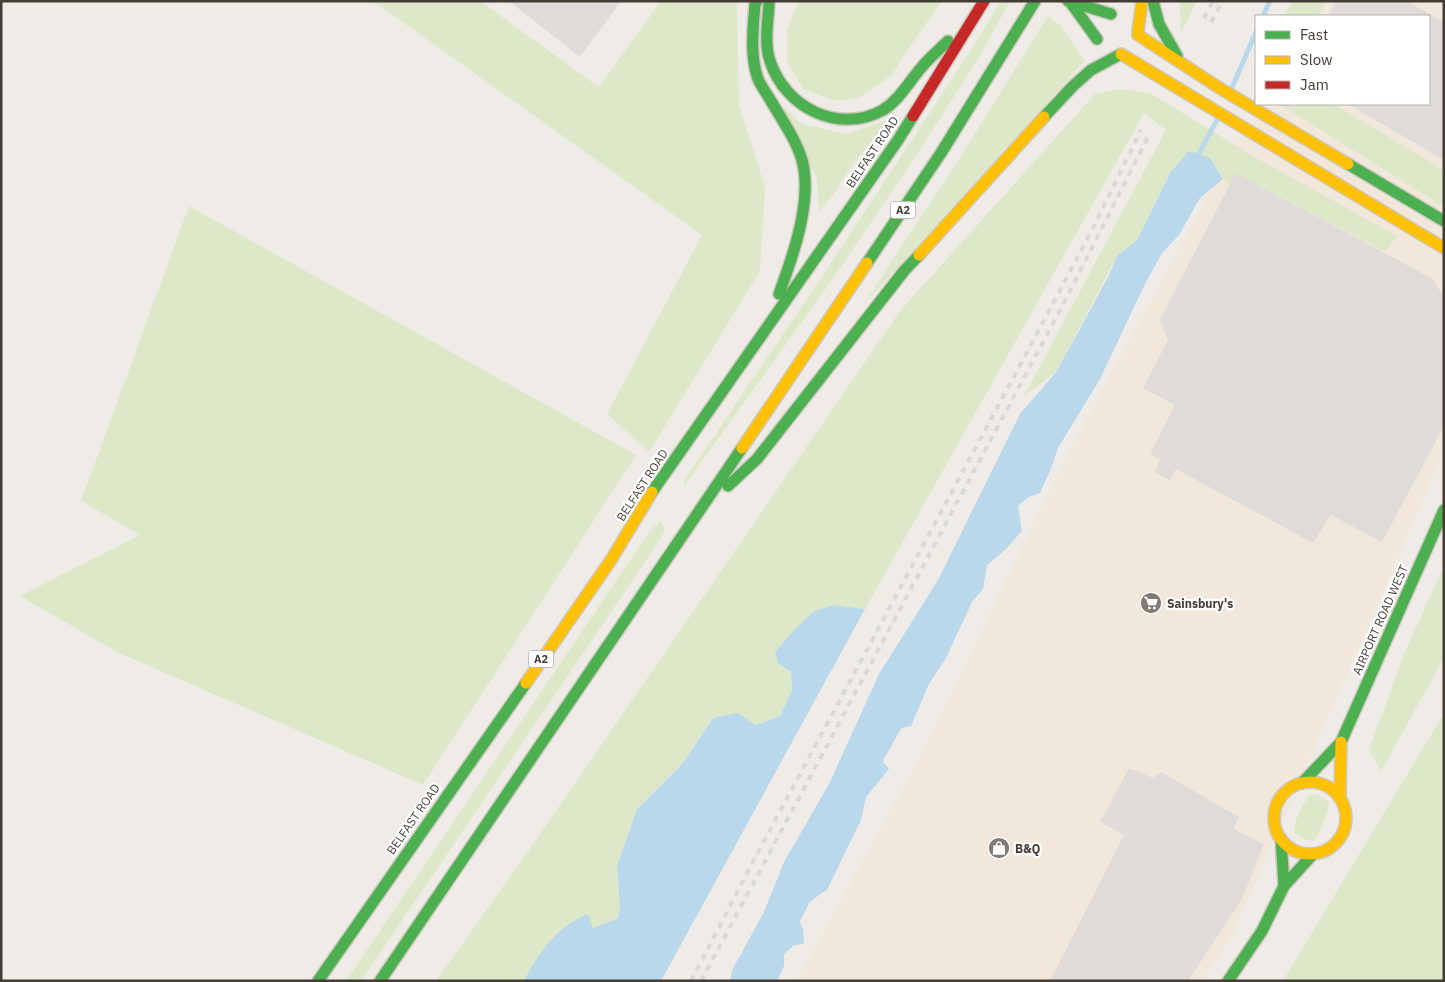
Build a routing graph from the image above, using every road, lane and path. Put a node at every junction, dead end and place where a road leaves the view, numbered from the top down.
1 (757, 1) edge
2 (770, 1) edge
3 (984, 1) edge
4 (1035, 1) edge
5 (1142, 1) edge
6 (1153, 1) edge
7 (1070, 2) edge
8 (978, 12) junction
9 (1111, 14) junction
10 (1130, 45) junction
11 (1101, 46) junction
12 (1182, 64) junction
13 (1444, 221) edge
14 (1444, 248) edge
15 (762, 335) junction
16 (1444, 510) edge
17 (695, 516) junction
18 (1341, 742) junction
19 (1302, 783) junction
20 (1340, 798) junction
21 (1281, 839) junction
22 (1313, 854) junction
23 (1284, 886) junction
24 (318, 981) edge
25 (380, 981) edge
26 (1228, 981) edge

1 - 15 main road
2 - 8 main road
3 - 8 main road, BELFAST ROAD / A2
4 - 17 main road, A2
5 - 10 main road
6 - 12 main road
7 - 9 main road
7 - 11 main road
8 - 15 main road, BELFAST ROAD / A2
9 - 10 main road
9 - 11 main road
10 - 11 main road
10 - 12 main road
10 - 14 main road
10 - 17 main road
12 - 13 main road
15 - 24 main road, BELFAST ROAD / A2
16 - 18 main road, AIRPORT ROAD WEST
17 - 25 main road, A2
18 - 19 main road, AIRPORT ROAD WEST
18 - 20 main road, AIRPORT ROAD WEST
19 - 20 main road
19 - 21 main road
20 - 22 main road
21 - 22 main road
21 - 23 main road
22 - 23 main road
23 - 26 main road

